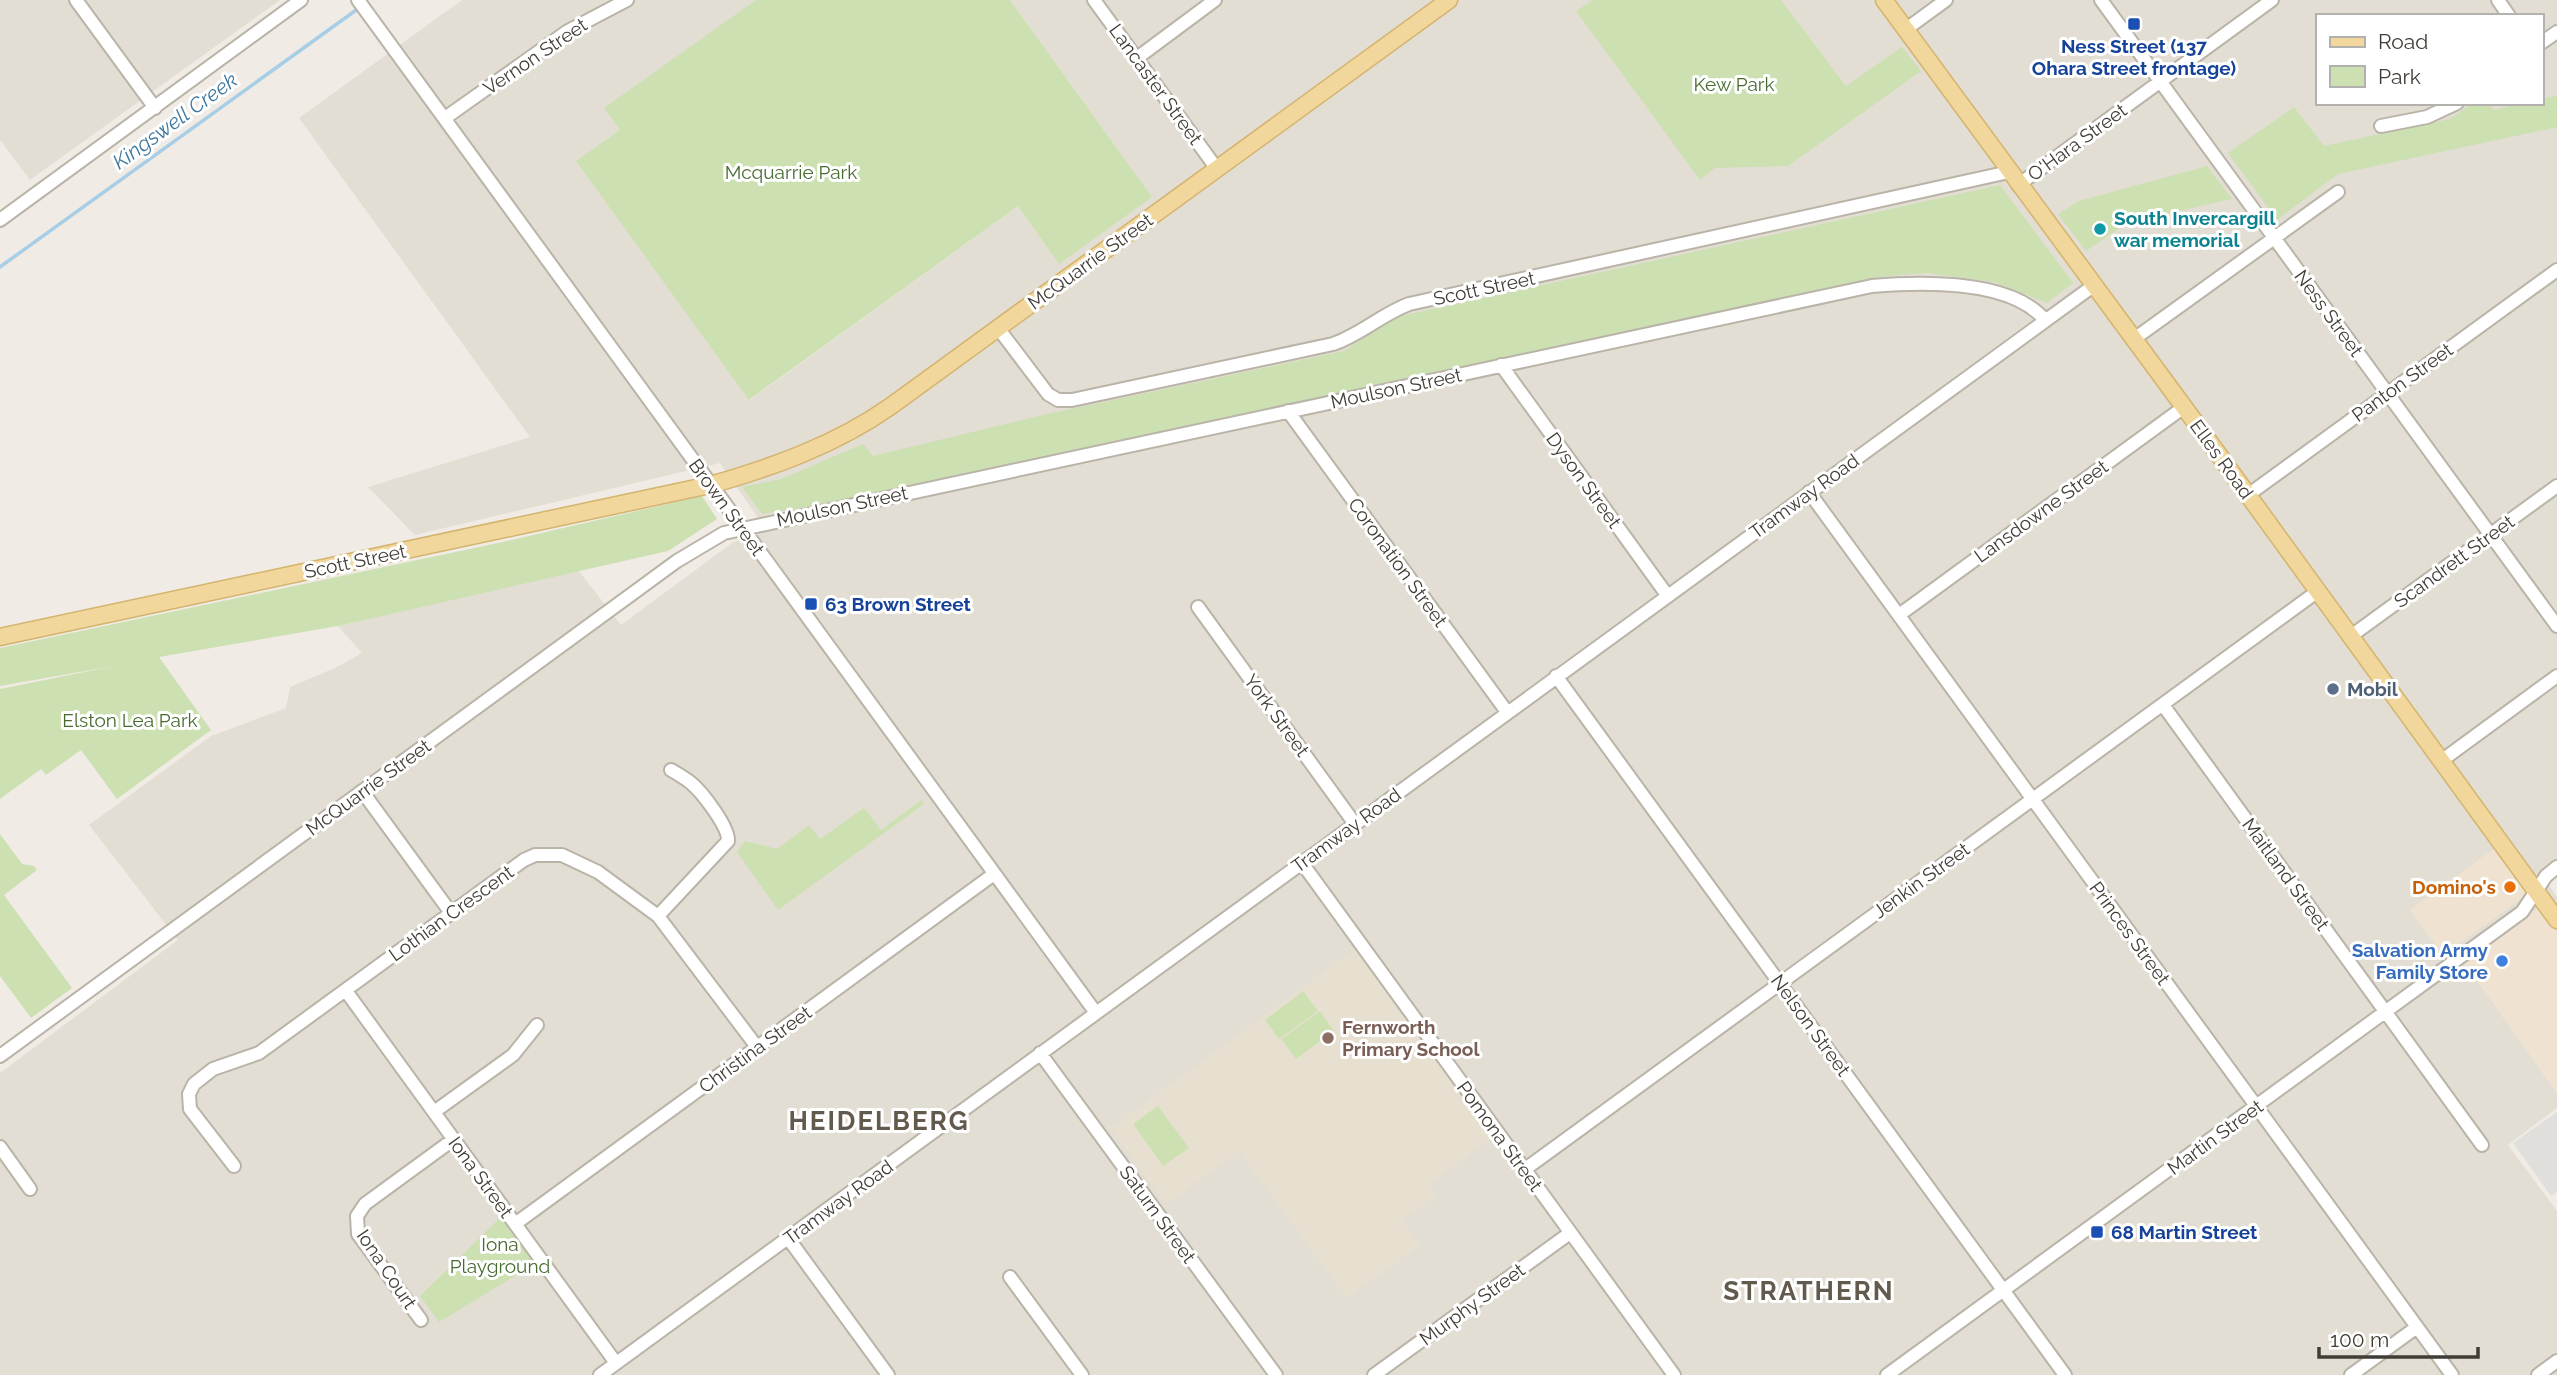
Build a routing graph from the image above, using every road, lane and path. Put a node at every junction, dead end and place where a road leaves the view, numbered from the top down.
1 (76, 0) edge
2 (301, 0) edge
3 (358, 0) edge
4 (627, 0) edge
5 (1094, 0) edge
6 (1215, 0) edge
7 (1449, 0) edge
8 (1884, 0) edge
9 (1946, 0) edge
10 (2101, 0) edge
11 (2272, 0) edge
12 (1905, 30) junction
13 (1137, 58) junction
14 (2160, 81) junction
15 (2453, 105) edge
16 (155, 108) junction
17 (445, 118) junction
18 (2381, 126) dead end
19 (1217, 169) junction
20 (2014, 178) junction
21 (2338, 192) dead end
22 (0, 220) edge
23 (2274, 237) junction
24 (2557, 270) edge
25 (2093, 286) junction
26 (2045, 320) junction
27 (998, 328) junction
28 (2133, 339) junction
29 (1501, 365) junction
30 (2388, 393) junction
31 (2184, 407) junction
32 (1288, 411) junction
33 (710, 485) junction
34 (2557, 486) edge
35 (1809, 492) junction
36 (2248, 495) junction
37 (742, 528) junction
38 (2490, 534) junction
39 (2318, 591) junction
40 (1667, 595) junction
41 (1198, 607) dead end
42 (1899, 615) junction
43 (2557, 626) edge
44 (2351, 636) junction
45 (0, 637) edge
46 (1556, 676) junction
47 (2557, 676) edge
48 (2163, 705) junction
49 (1507, 712) junction
50 (2441, 761) junction
51 (671, 770) dead end
52 (362, 791) junction
53 (2033, 799) junction
54 (1355, 824) junction
55 (1302, 863) junction
56 (2557, 867) edge
57 (994, 874) junction
58 (2536, 891) junction
59 (451, 913) junction
60 (658, 916) junction
61 (2557, 920) edge
62 (1780, 983) junction
63 (346, 991) junction
64 (2386, 1012) junction
65 (1096, 1013) junction
66 (537, 1025) dead end
67 (757, 1047) junction
68 (1040, 1053) junction
69 (0, 1056) edge
70 (2256, 1107) junction
71 (434, 1112) junction
72 (454, 1139) junction
73 (2482, 1145) dead end
74 (0, 1148) edge
75 (234, 1166) dead end
76 (1524, 1170) junction
77 (30, 1189) dead end
78 (515, 1224) junction
79 (1570, 1233) junction
80 (788, 1238) junction
81 (1010, 1277) dead end
82 (2004, 1290) junction
83 (421, 1320) dead end
84 (2417, 1327) junction
85 (2557, 1362) edge
86 (616, 1363) junction
87 (600, 1375) edge
88 (888, 1375) edge
89 (1082, 1375) edge
90 (1276, 1375) edge
91 (1374, 1375) edge
92 (1674, 1375) edge
93 (1887, 1375) edge
94 (2065, 1375) edge
95 (2351, 1375) edge
96 (2452, 1375) edge
97 (2538, 1375) edge

1 - 16 street
2 - 16 street
3 - 17 street, Brown Street
4 - 17 street, Vernon Street
5 - 13 street, Lancaster Street
6 - 13 street
7 - 19 main road, McQuarrie Street
8 - 12 main road, Elles Road
9 - 12 street
10 - 14 street, Ness Street
11 - 14 street, O'Hara Street
12 - 20 main road, Elles Road
13 - 19 street, Lancaster Street
14 - 20 street, O'Hara Street
14 - 23 street, Ness Street
15 - 18 street
16 - 22 street
17 - 33 street, Brown Street
19 - 27 main road, McQuarrie Street
20 - 25 main road, Elles Road
20 - 27 street, Scott Street
21 - 23 street
23 - 28 street
23 - 30 street, Ness Street
24 - 30 street, Panton Street
25 - 26 street, Tramway Road
25 - 28 main road, Elles Road
26 - 29 street, Moulson Street
26 - 35 street, Tramway Road
27 - 33 main road, McQuarrie Street
28 - 31 main road, Elles Road
29 - 32 street, Moulson Street
29 - 40 street, Dyson Street
30 - 36 street, Panton Street
30 - 38 street, Ness Street
31 - 36 main road, Elles Road
31 - 42 street, Lansdowne Street
32 - 37 street, Moulson Street
32 - 49 street, Coronation Street
33 - 37 street, Brown Street
33 - 45 main road, Scott Street
34 - 38 street, Scandrett Street
35 - 40 street, Tramway Road
35 - 42 street, Princes Street
36 - 39 main road, Elles Road
37 - 52 street, McQuarrie Street
37 - 57 street, Brown Street
38 - 43 street, Ness Street
38 - 44 street, Scandrett Street
39 - 44 main road, Elles Road
39 - 48 street, Jenkin Street
40 - 46 street, Tramway Road
41 - 54 street, York Street
42 - 53 street, Princes Street
44 - 50 main road, Elles Road
46 - 49 street, Tramway Road
46 - 62 street, Nelson Street
47 - 50 street
48 - 53 street, Jenkin Street
48 - 64 street, Maitland Street
49 - 54 street, Tramway Road
50 - 58 main road, Elles Road
51 - 60 street
52 - 59 street
52 - 69 street, McQuarrie Street
53 - 62 street, Jenkin Street
53 - 70 street, Princes Street
54 - 55 street, Tramway Road
55 - 65 street, Tramway Road
55 - 76 street, Pomona Street
56 - 58 street, Martin Street
57 - 65 street, Brown Street
57 - 67 street, Christina Street
58 - 61 main road, Elles Road
58 - 64 street, Martin Street
59 - 60 street, Lothian Crescent
59 - 63 street, Lothian Crescent
60 - 67 street, Lothian Crescent
62 - 76 street, Jenkin Street
62 - 82 street, Nelson Street
63 - 71 street, Iona Street
63 - 75 street, Lothian Crescent
64 - 70 street, Martin Street
64 - 73 street, Maitland Street
65 - 68 street, Tramway Road
66 - 71 street
67 - 78 street, Christina Street
68 - 80 street, Tramway Road
68 - 90 street, Saturn Street
70 - 82 street, Martin Street
70 - 84 street, Princes Street
71 - 72 street, Iona Street
72 - 78 street, Iona Street
72 - 83 street, Iona Court
74 - 77 street
76 - 79 street, Pomona Street
78 - 86 street, Iona Street
79 - 91 street, Murphy Street
79 - 92 street, Pomona Street
80 - 86 street, Tramway Road
80 - 88 street
81 - 89 street
82 - 93 street, Martin Street
82 - 94 street, Nelson Street
84 - 95 street
84 - 96 street, Princes Street
85 - 97 street
86 - 87 street, Tramway Road

